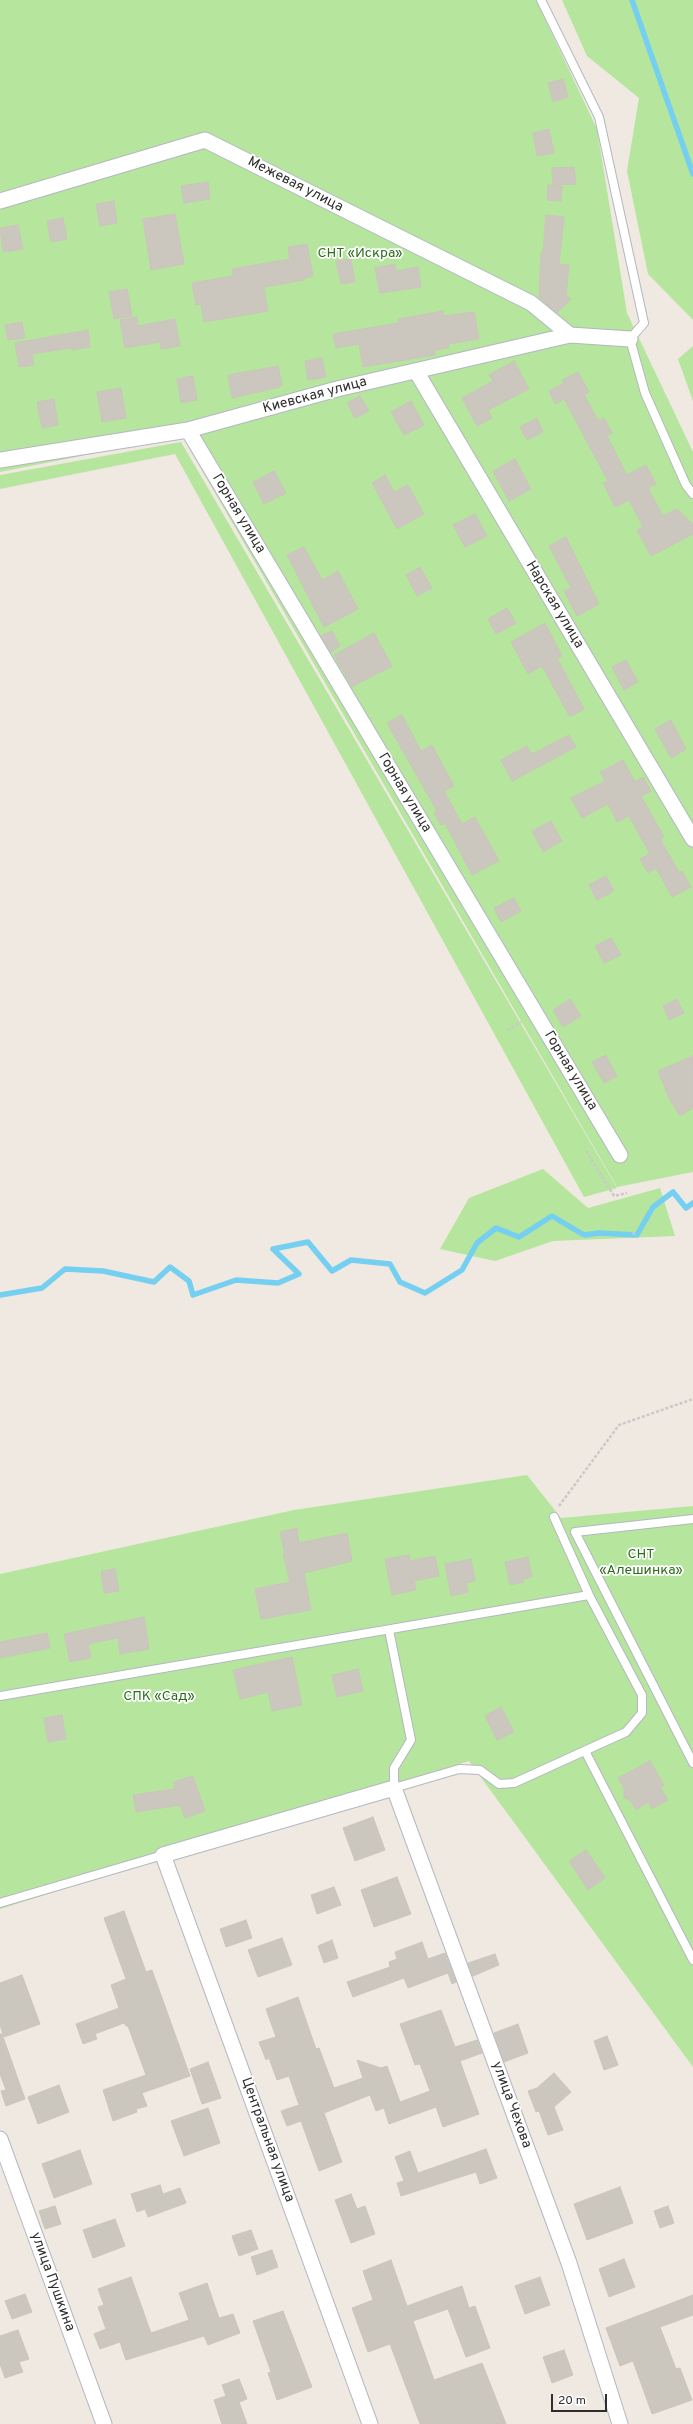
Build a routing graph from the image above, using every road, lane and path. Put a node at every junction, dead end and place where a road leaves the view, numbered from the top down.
1 (541, 0) edge
2 (0, 201) edge
3 (570, 335) junction
4 (630, 339) junction
5 (416, 371) junction
6 (188, 430) junction
7 (0, 460) edge
8 (693, 494) edge
9 (693, 839) edge
10 (586, 1151) dead end
11 (620, 1154) dead end
12 (627, 1193) dead end
13 (633, 1232) dead end
14 (636, 1237) dead end
15 (693, 1399) edge
16 (554, 1517) joint
17 (693, 1519) edge
18 (589, 1595) junction
19 (389, 1630) junction
20 (0, 1696) edge
21 (585, 1751) junction
22 (693, 1763) edge
23 (394, 1788) junction
24 (163, 1855) junction
25 (0, 1903) edge
26 (693, 1960) edge
27 (0, 2139) edge
28 (104, 2424) edge
29 (370, 2424) edge
30 (620, 2424) edge

1 - 4 lane
2 - 3 street, Межевая улица
3 - 4 street, Киевская улица
3 - 5 street, Киевская улица
4 - 8 lane
5 - 6 street, Киевская улица
5 - 9 street, Нарская улица
6 - 7 street, Киевская улица
6 - 11 street, Горная улица
10 - 12 path
13 - 14 path
15 - 16 path
16 - 18 lane
17 - 22 lane
18 - 19 lane
18 - 21 lane
19 - 20 lane
19 - 23 lane
21 - 23 lane
21 - 26 lane
23 - 24 street
23 - 30 street, улица Чехова
24 - 25 lane
24 - 29 street, Центральная улица
27 - 28 street, улица Пушкина

